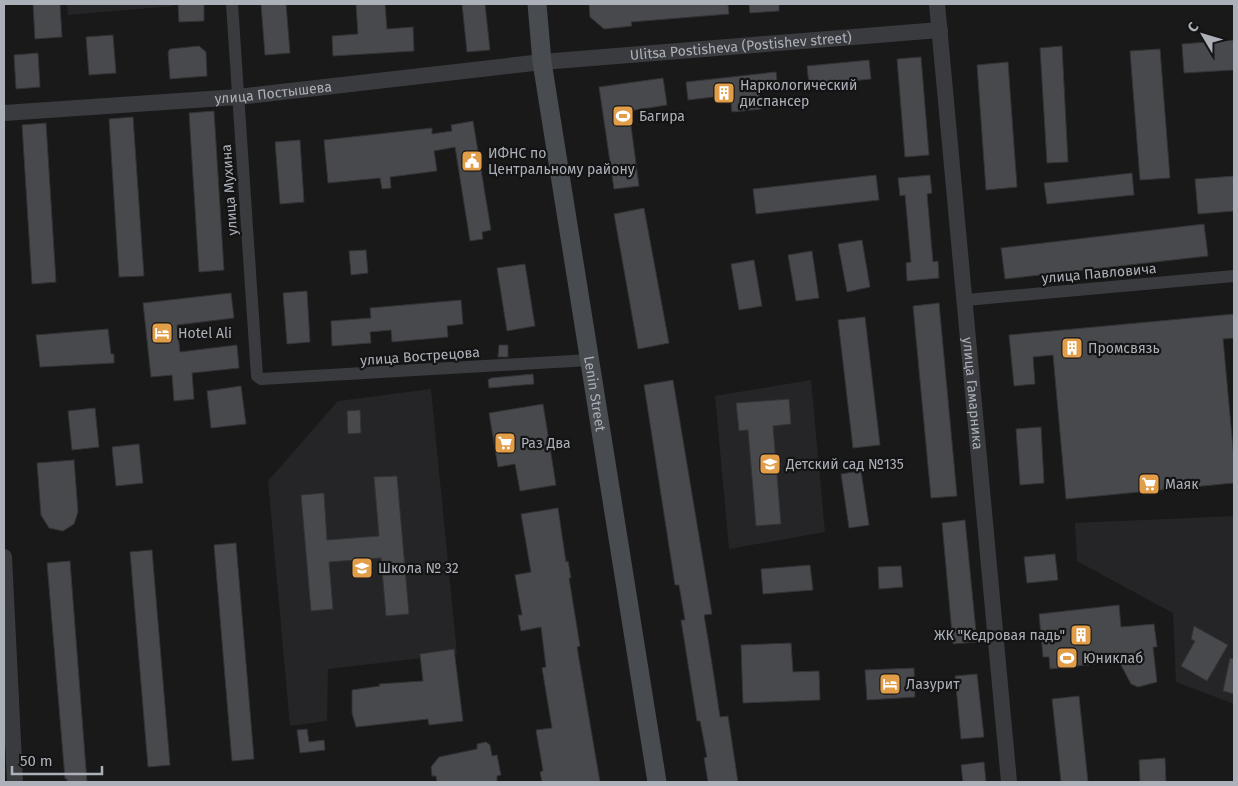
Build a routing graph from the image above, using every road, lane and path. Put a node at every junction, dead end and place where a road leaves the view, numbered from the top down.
1 (232, 4) edge
2 (537, 4) edge
3 (937, 4) edge
4 (940, 30) junction
5 (542, 62) junction
6 (238, 98) junction
7 (4, 113) edge
8 (1234, 276) edge
9 (966, 300) junction
10 (590, 360) junction
11 (256, 374) joint
12 (4, 557) edge
13 (16, 782) edge
14 (657, 782) edge
15 (1009, 782) edge

1 - 6 street, улица Мухина
2 - 5 main road, Lenin Street
3 - 4 street, улица Гамарника
4 - 5 street, Ulitsa Postisheva (Postishev street)
4 - 9 street, улица Гамарника
5 - 6 street, улица Постышева
5 - 10 main road, Lenin Street
6 - 7 street, улица Постышева
6 - 11 street, улица Мухина
8 - 9 street, улица Павловича
9 - 15 street, улица Гамарника
10 - 11 street, улица Вострецова
10 - 14 main road, Lenin Street
12 - 13 street

